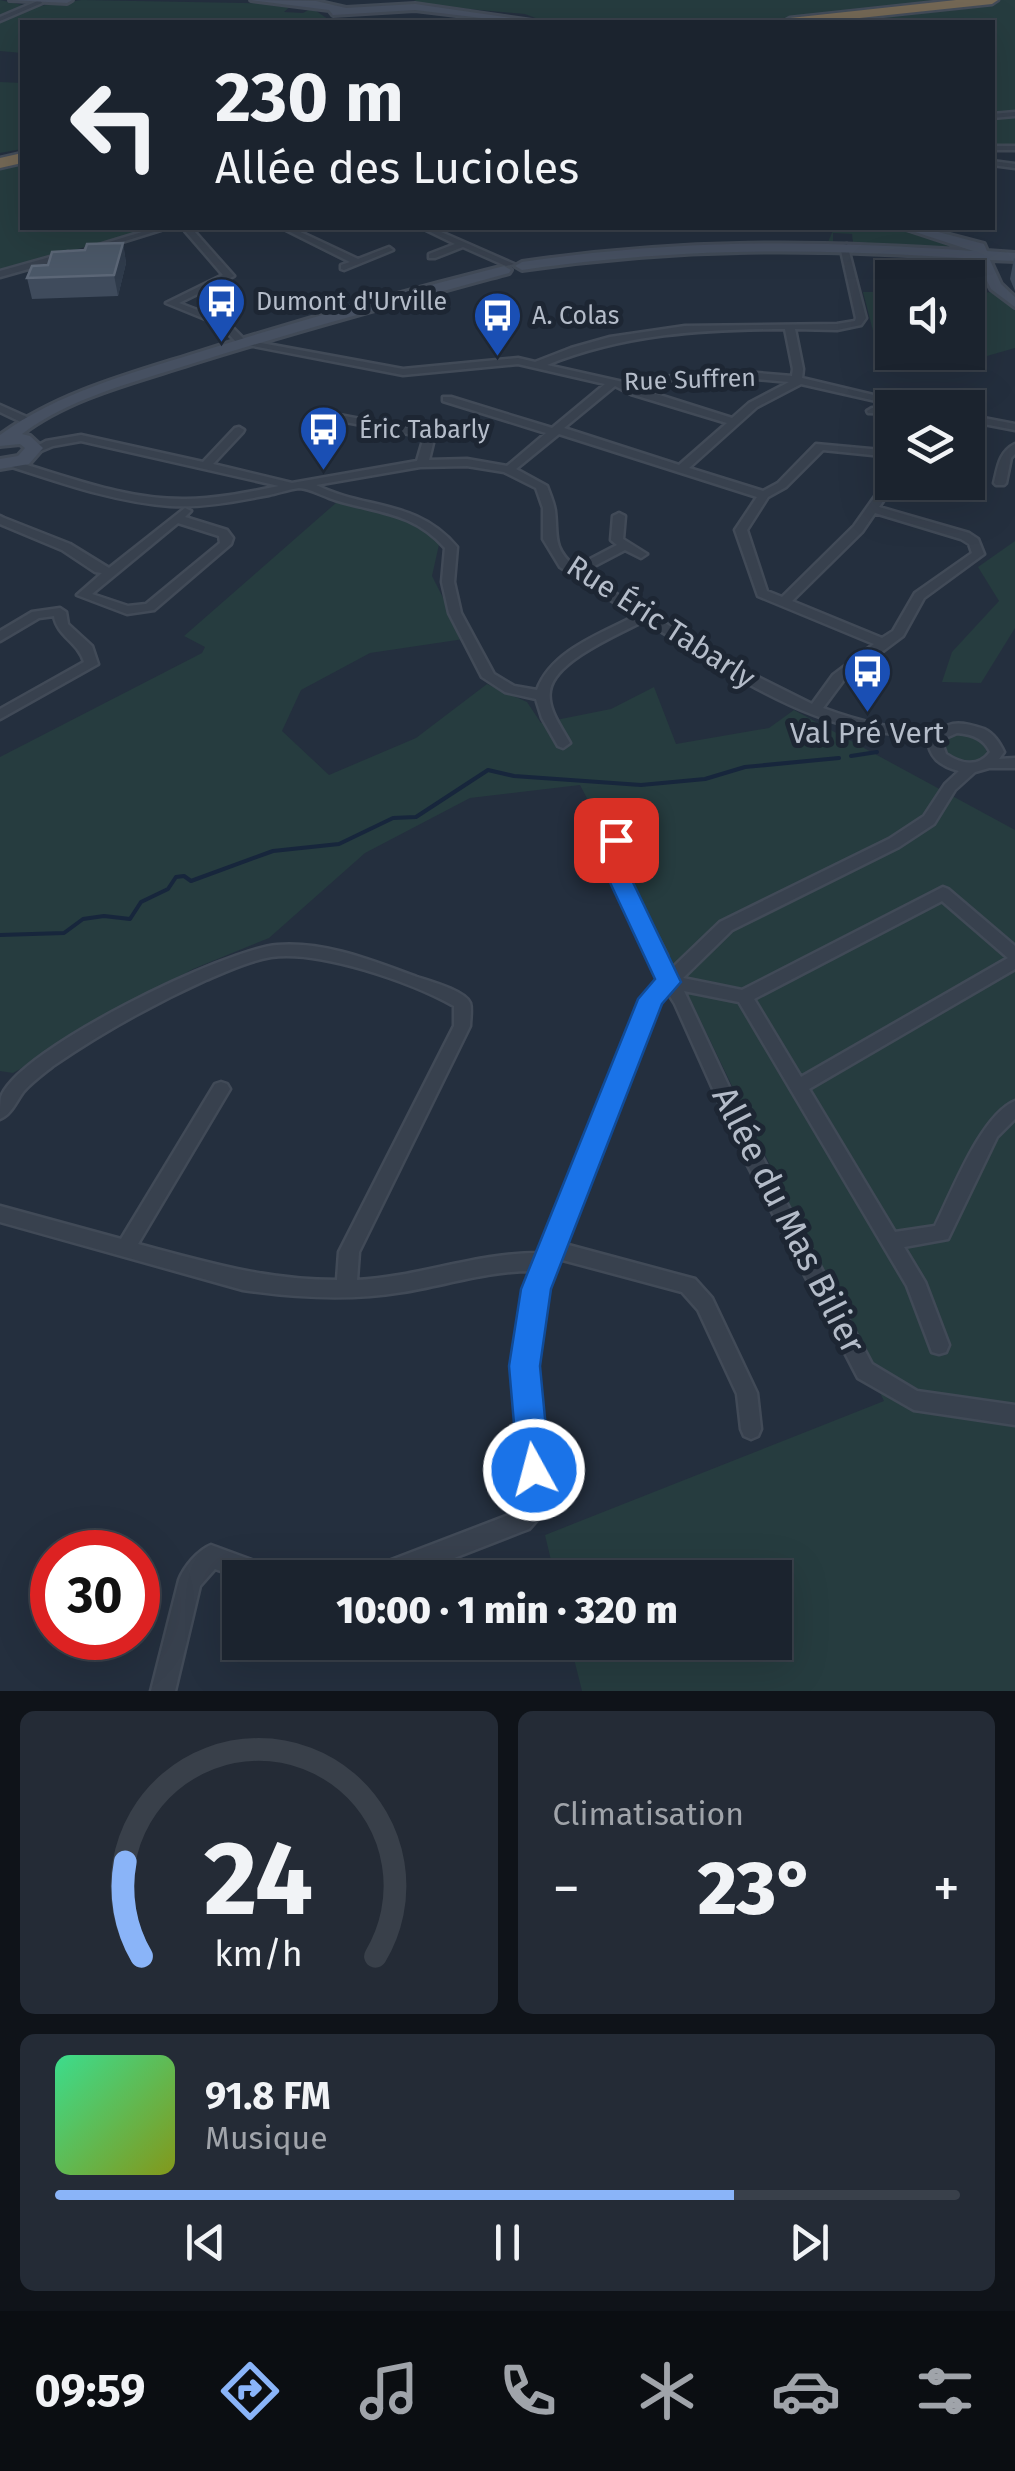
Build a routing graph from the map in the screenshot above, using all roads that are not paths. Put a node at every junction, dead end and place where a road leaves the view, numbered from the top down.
1 (15, 0) edge
2 (67, 0) edge
3 (256, 0) edge
4 (960, 0) edge
5 (992, 0) edge
6 (40, 2) junction
7 (352, 14) edge
8 (0, 18) edge
9 (518, 20) edge
10 (785, 20) edge
11 (808, 20) edge
12 (156, 230) edge
13 (189, 230) edge
14 (198, 230) edge
15 (290, 230) edge
16 (430, 230) edge
17 (918, 230) edge
18 (462, 244) junction
19 (844, 246) junction
20 (389, 250) dead end
21 (981, 255) junction
22 (432, 256) dead end
23 (1015, 257) edge
24 (358, 262) junction
25 (344, 267) dead end
26 (512, 267) junction
27 (240, 273) dead end
28 (0, 274) edge
29 (1015, 302) edge
30 (789, 326) junction
31 (267, 337) junction
32 (246, 343) junction
33 (292, 352) junction
34 (538, 364) junction
35 (797, 380) junction
36 (618, 384) junction
37 (875, 398) edge
38 (448, 399) dead end
39 (0, 408) edge
40 (872, 411) dead end
41 (875, 411) edge
42 (334, 417) dead end
43 (26, 420) junction
44 (985, 421) edge
45 (732, 422) junction
46 (1015, 427) edge
47 (239, 430) dead end
48 (556, 431) junction
49 (2, 440) edge
50 (1014, 449) edge
51 (875, 452) edge
52 (26, 454) edge
53 (422, 464) junction
54 (204, 467) junction
55 (682, 468) junction
56 (508, 470) junction
57 (1000, 482) dead end
58 (296, 485) junction
59 (764, 495) junction
60 (878, 500) edge
61 (188, 503) junction
62 (872, 508) junction
63 (619, 516) dead end
64 (178, 519) junction
65 (0, 520) edge
66 (625, 545) junction
67 (641, 554) dead end
68 (111, 572) junction
69 (574, 572) junction
70 (83, 595) junction
71 (783, 604) junction
72 (60, 612) junction
73 (644, 616) junction
74 (0, 637) edge
75 (883, 643) junction
76 (543, 696) junction
77 (814, 711) junction
78 (0, 715) edge
79 (563, 743) dead end
80 (995, 745) junction
81 (937, 746) junction
82 (1015, 760) edge
83 (990, 764) junction
84 (971, 768) junction
85 (950, 786) junction
86 (616, 840) dead end
87 (1015, 958) edge
88 (668, 982) junction
89 (744, 997) junction
90 (798, 1087) junction
91 (221, 1090) dead end
92 (1015, 1108) edge
93 (0, 1112) edge
94 (0, 1214) edge
95 (891, 1241) junction
96 (126, 1248) junction
97 (547, 1255) junction
98 (346, 1290) junction
99 (939, 1344) dead end
100 (1015, 1416) edge
101 (751, 1429) dead end
102 (222, 1560) edge
103 (419, 1560) edge
104 (163, 1691) edge

1 - 6 main road
2 - 6 main road
3 - 7 main road
4 - 10 highway
5 - 11 highway
6 - 8 street
7 - 9 main road
12 - 28 street
13 - 32 street
14 - 27 street
15 - 24 street
16 - 18 street
17 - 21 main road
18 - 22 street
18 - 26 street
19 - 21 main road
19 - 26 main road
19 - 30 street
20 - 24 street
21 - 23 main road
21 - 29 main road
24 - 25 street
26 - 31 main road
30 - 34 street
30 - 35 street
31 - 32 main road
31 - 33 street, Rue Suffren
32 - 33 street, Rue Suffren
32 - 43 main road
33 - 34 street, Rue Suffren
34 - 36 street, Rue Suffren
35 - 36 street, Rue Suffren
35 - 37 street, Rue Suffren
35 - 45 street
36 - 45 street
36 - 48 street
38 - 48 street
39 - 43 street
40 - 41 street
42 - 53 street
43 - 49 main road
43 - 52 main road
44 - 46 street
45 - 55 street
47 - 54 street
48 - 55 street
48 - 56 street
49 - 52 main road
50 - 57 street
51 - 59 street
52 - 54 street
52 - 61 street
53 - 56 street
53 - 58 street
54 - 58 street
55 - 59 street
56 - 69 street, Rue Éric Tabarly
58 - 61 street
58 - 76 street
59 - 71 street
60 - 62 street
61 - 64 street
62 - 71 street
62 - 75 street
63 - 66 street
64 - 68 street
64 - 70 street
65 - 68 street
66 - 67 street
66 - 69 street
68 - 70 street
69 - 73 street, Rue Éric Tabarly
70 - 72 street
71 - 75 street
72 - 74 street
72 - 78 street
73 - 76 street
73 - 77 street, Rue Éric Tabarly
75 - 77 street
76 - 79 street
77 - 81 street, Rue Éric Tabarly
80 - 81 street
80 - 82 street
80 - 83 street
81 - 84 street, Rue Éric Tabarly
81 - 85 street
82 - 83 street
83 - 84 street
84 - 85 street
85 - 88 street
86 - 88 street, Allée du Mas Bilier
87 - 89 street
87 - 90 street
88 - 89 street
88 - 97 street
88 - 100 street, Allée du Mas Bilier
89 - 90 street
90 - 95 street
91 - 96 street
92 - 95 street
93 - 98 street
94 - 96 street
95 - 99 street
96 - 98 street
97 - 98 street
97 - 101 street
97 - 103 street
102 - 104 street

